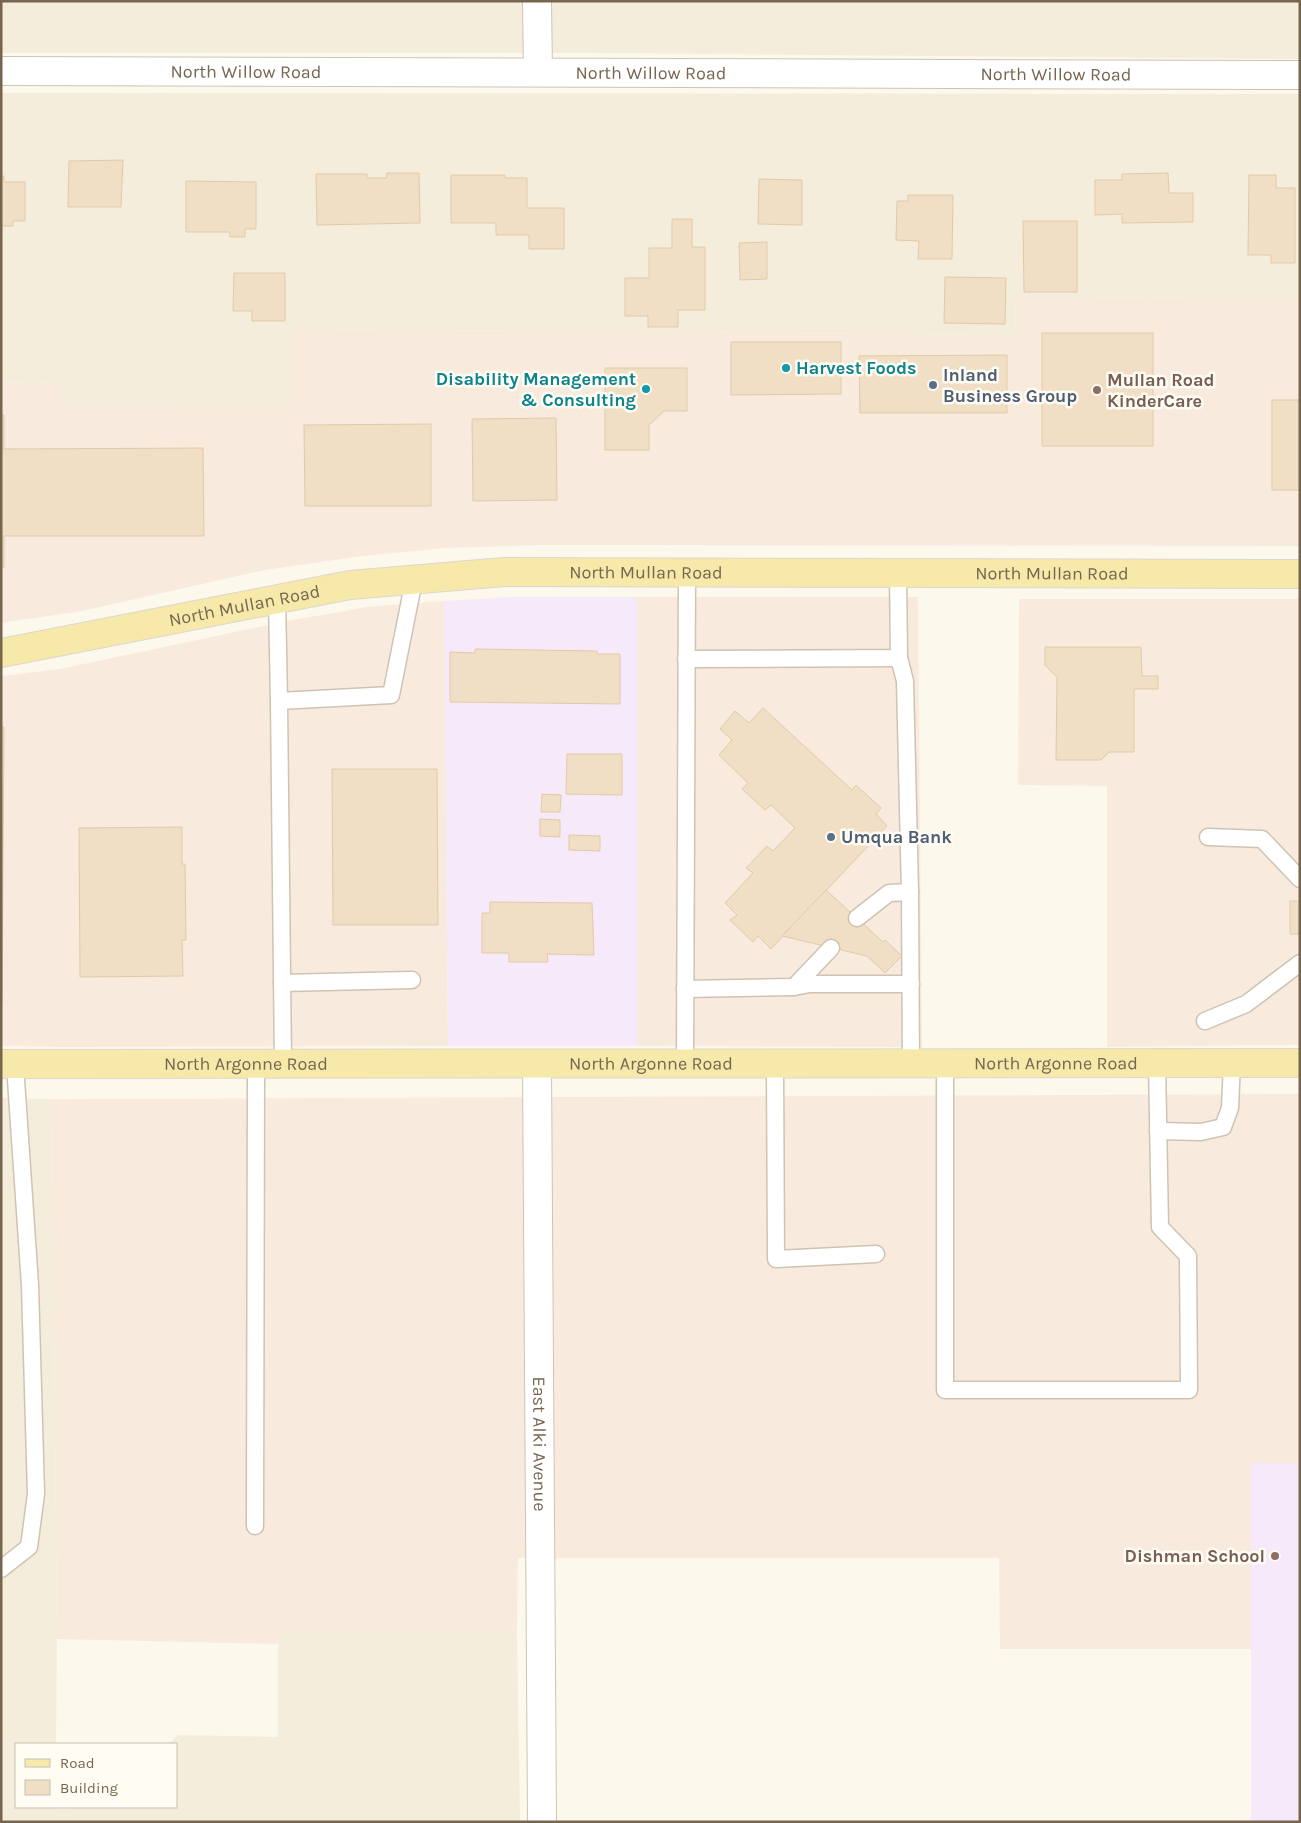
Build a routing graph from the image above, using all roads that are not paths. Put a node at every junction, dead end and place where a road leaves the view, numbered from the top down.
1 (537, 1) edge
2 (1, 71) edge
3 (538, 72) junction
4 (1300, 75) edge
5 (687, 572) junction
6 (898, 573) junction
7 (1300, 574) edge
8 (414, 580) junction
9 (277, 600) junction
10 (1, 653) edge
11 (900, 658) junction
12 (686, 659) junction
13 (279, 702) junction
14 (1208, 837) dead end
15 (1300, 879) edge
16 (910, 892) junction
17 (857, 918) dead end
18 (831, 948) dead end
19 (1300, 963) edge
20 (412, 980) dead end
21 (282, 982) junction
22 (911, 984) junction
23 (794, 986) junction
24 (685, 989) junction
25 (1205, 1021) dead end
26 (8, 1064) edge
27 (256, 1064) junction
28 (283, 1064) junction
29 (685, 1064) junction
30 (775, 1064) junction
31 (911, 1064) junction
32 (945, 1064) junction
33 (1157, 1064) junction
34 (1232, 1064) junction
35 (1300, 1064) edge
36 (536, 1065) junction
37 (1158, 1130) junction
38 (876, 1254) dead end
39 (255, 1526) dead end
40 (1, 1569) edge
41 (542, 1822) edge

1 - 3 street
2 - 3 street, North Willow Road
3 - 4 street, North Willow Road
5 - 6 main road, North Mullan Road
5 - 8 main road, North Mullan Road
5 - 12 lane
6 - 7 main road, North Mullan Road
6 - 11 lane
8 - 9 main road, North Mullan Road
8 - 13 lane
9 - 10 main road, North Mullan Road
9 - 13 lane
11 - 12 lane
11 - 16 lane
12 - 24 lane
13 - 21 lane
14 - 15 lane
16 - 17 lane
16 - 22 lane
18 - 23 lane
19 - 25 lane
20 - 21 lane
21 - 28 lane
22 - 23 lane
22 - 31 lane
23 - 24 lane
24 - 29 lane
26 - 27 main road, North Argonne Road
26 - 40 lane
27 - 28 main road, North Argonne Road
27 - 39 lane
28 - 36 main road, North Argonne Road
29 - 30 main road, North Argonne Road
29 - 36 main road, North Argonne Road
30 - 31 main road, North Argonne Road
30 - 38 lane
31 - 32 main road, North Argonne Road
32 - 33 main road, North Argonne Road
32 - 37 lane
33 - 34 main road, North Argonne Road
33 - 37 lane
34 - 35 main road, North Argonne Road
34 - 37 lane
36 - 41 street, East Alki Avenue

